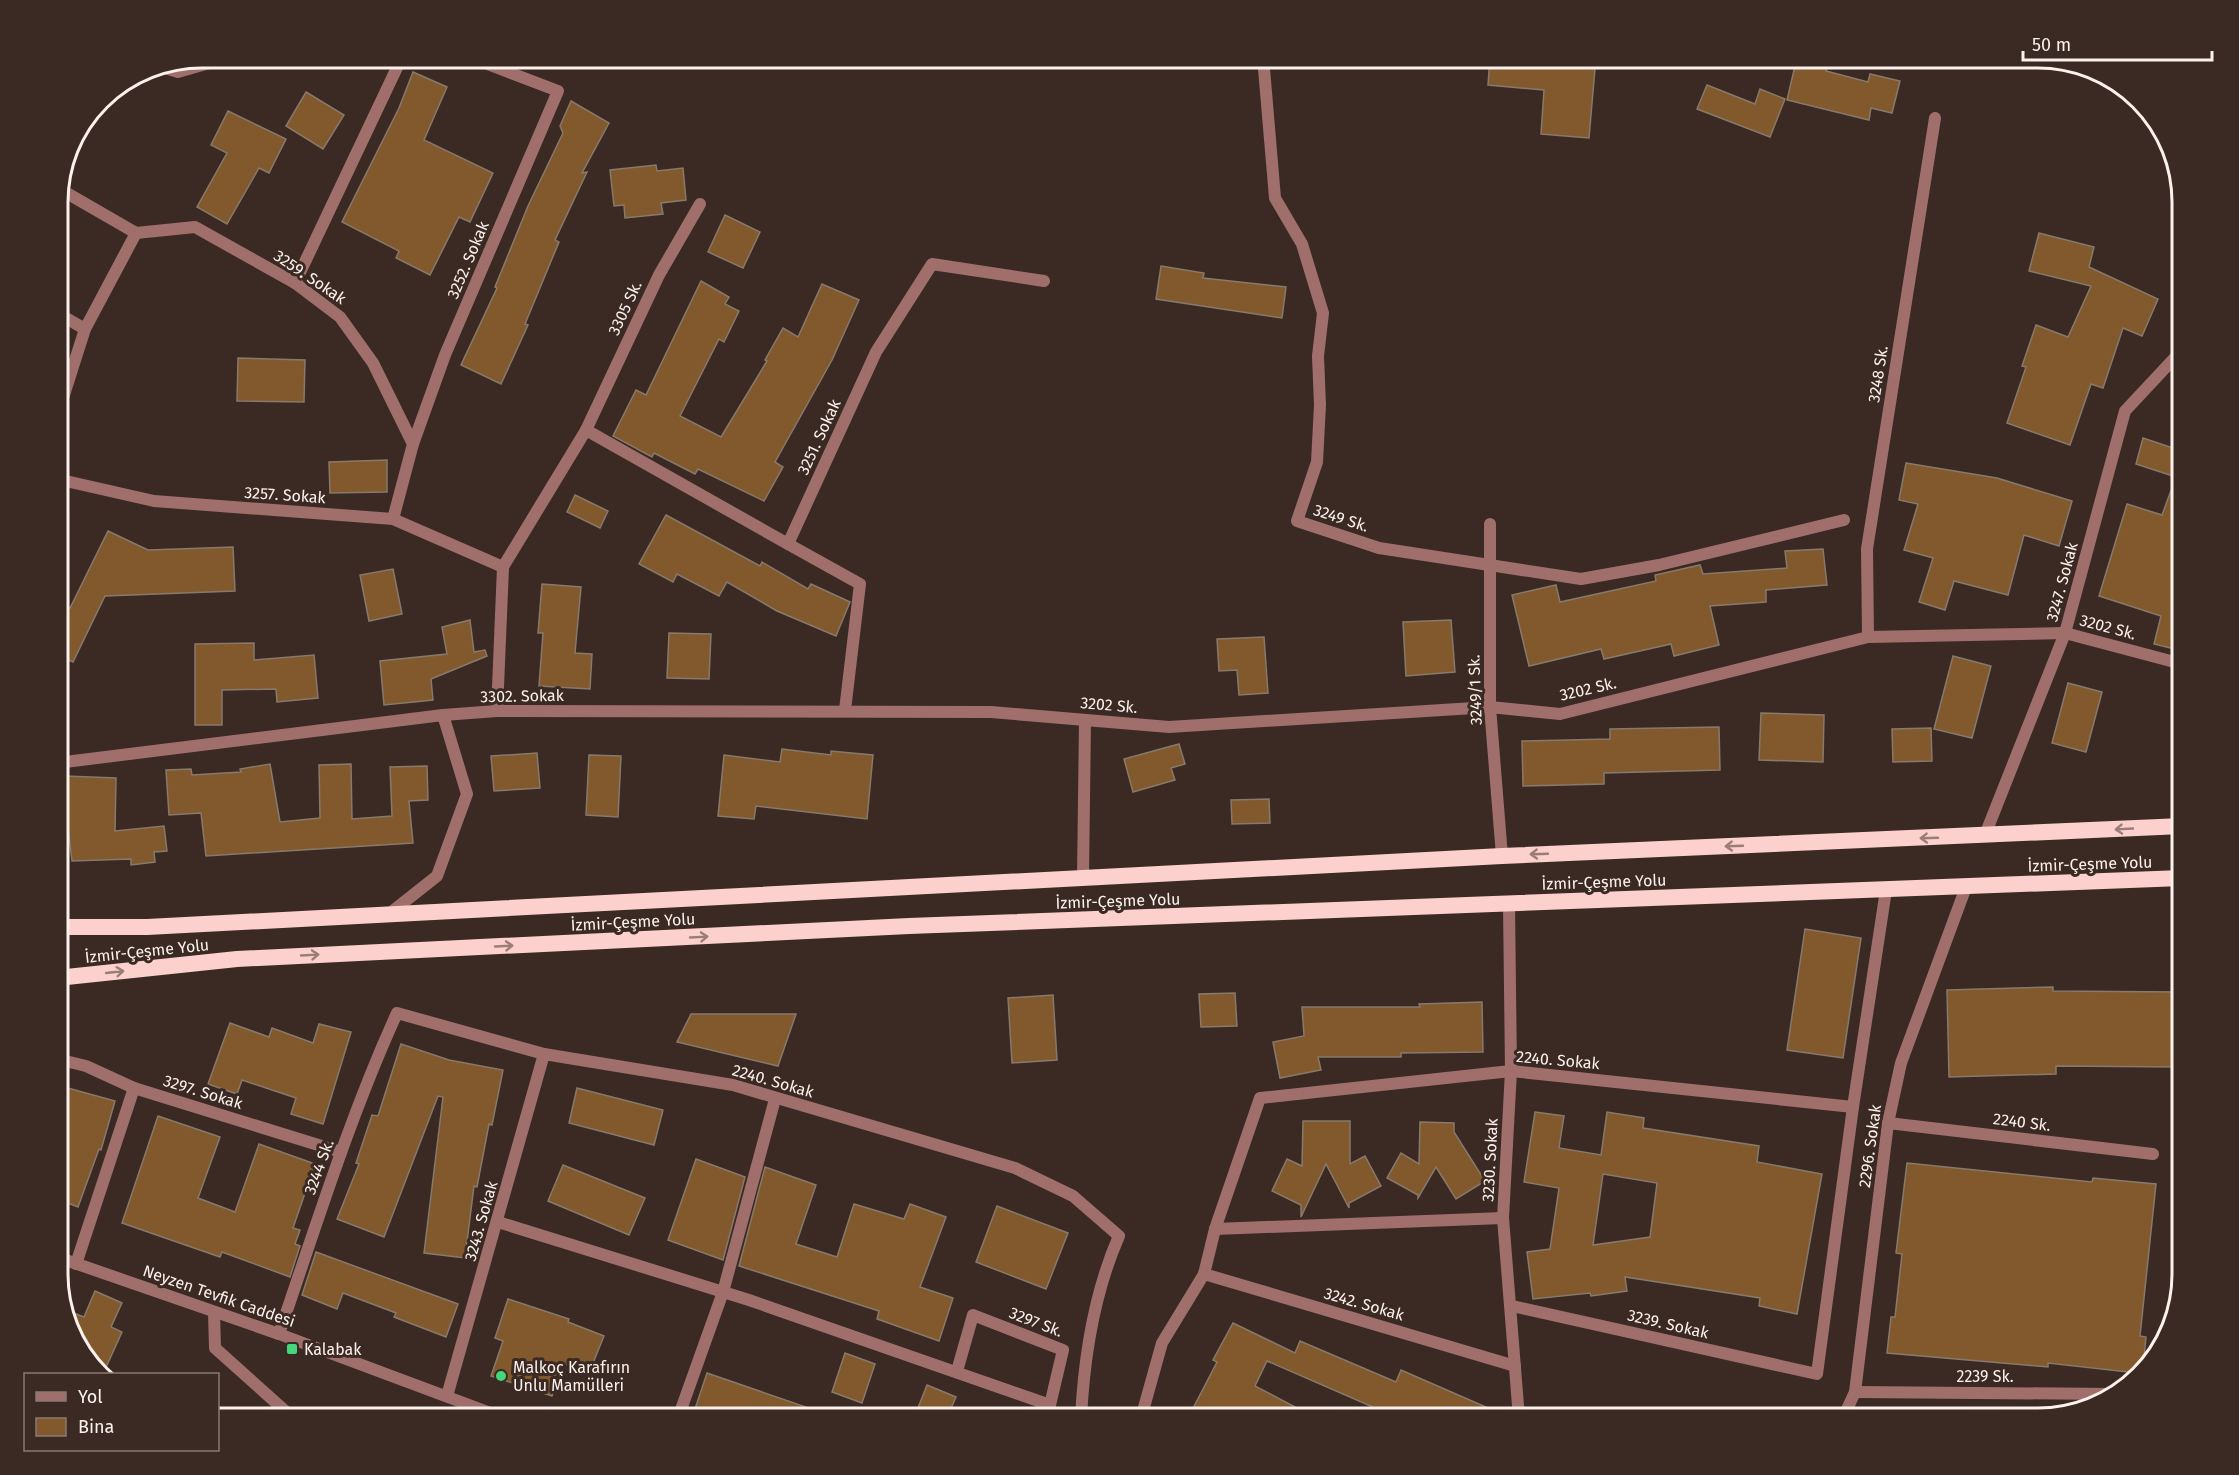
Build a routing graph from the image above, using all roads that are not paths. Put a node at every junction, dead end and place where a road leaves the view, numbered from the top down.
1 (190, 68) edge
2 (397, 68) edge
3 (498, 68) edge
4 (1264, 68) edge
5 (173, 71) edge
6 (1935, 118) dead end
7 (68, 194) edge
8 (700, 204) dead end
9 (136, 233) junction
10 (1044, 280) dead end
11 (295, 283) junction
12 (68, 319) edge
13 (85, 329) junction
14 (2172, 361) edge
15 (68, 382) edge
16 (586, 430) junction
17 (413, 444) junction
18 (68, 481) edge
19 (393, 519) junction
20 (1844, 520) dead end
21 (1490, 524) dead end
22 (788, 544) junction
23 (503, 567) junction
24 (1490, 567) junction
25 (2065, 633) junction
26 (1868, 637) junction
27 (2172, 661) edge
28 (1491, 707) junction
29 (845, 710) junction
30 (498, 711) junction
31 (991, 711) joint
32 (443, 715) junction
33 (1085, 720) junction
34 (68, 762) edge
35 (2172, 827) edge
36 (1985, 836) junction
37 (1502, 856) junction
38 (1083, 878) junction
39 (2172, 878) edge
40 (1966, 886) junction
41 (1886, 890) junction
42 (1509, 904) junction
43 (389, 914) junction
44 (68, 927) edge
45 (68, 977) edge
46 (396, 1013) joint
47 (544, 1054) junction
48 (68, 1062) edge
49 (1511, 1071) junction
50 (134, 1088) junction
51 (775, 1099) junction
52 (1853, 1107) junction
53 (1888, 1123) junction
54 (341, 1152) junction
55 (2153, 1154) dead end
56 (1503, 1218) junction
57 (498, 1222) junction
58 (1215, 1229) junction
59 (68, 1261) edge
60 (76, 1264) junction
61 (1204, 1274) junction
62 (723, 1292) junction
63 (1512, 1306) junction
64 (214, 1312) junction
65 (279, 1334) junction
66 (1515, 1366) junction
67 (957, 1371) junction
68 (1856, 1392) junction
69 (2097, 1394) edge
70 (447, 1396) junction
71 (282, 1408) edge
72 (478, 1408) edge
73 (682, 1408) edge
74 (1082, 1408) edge
75 (1144, 1408) edge
76 (1517, 1408) edge
77 (1848, 1408) edge

1 - 5 street
2 - 11 street
3 - 17 street, 3252. Sokak
4 - 24 street, 3249 Sk.
6 - 26 street, 3248 Sk.
7 - 9 street
8 - 16 street, 3305 Sk.
9 - 11 street, 3259. Sokak
9 - 13 street
10 - 22 street, 3251. Sokak
11 - 17 street, 3259. Sokak
12 - 13 street
13 - 15 street
14 - 25 street, 3247. Sokak
16 - 22 street
16 - 23 street, 3305 Sk.
17 - 19 street
18 - 19 street, 3257. Sokak
19 - 23 street, 3257. Sokak
20 - 24 street, 3249 Sk.
21 - 24 street, 3249/1 Sk.
22 - 29 street
23 - 30 street
24 - 28 street, 3249/1 Sk.
25 - 26 street, 3202 Sk.
25 - 27 street, 3202 Sk.
25 - 36 street, 3247. Sokak
26 - 28 street, 3202 Sk.
28 - 33 street, 3202 Sk.
28 - 37 street, 3249/1 Sk.
29 - 30 street, 3302. Sokak
29 - 31 street, 3302. Sokak
30 - 32 street, 3302. Sokak
31 - 33 street, 3202 Sk.
32 - 34 street, 3302. Sokak
32 - 43 street
33 - 38 street
35 -> 36 highway, İzmir-Çeşme Yolu
36 -> 37 highway, İzmir-Çeşme Yolu
37 - 38 highway, İzmir-Çeşme Yolu
38 - 43 highway, İzmir-Çeşme Yolu
39 - 40 highway, İzmir-Çeşme Yolu
40 - 41 highway, İzmir-Çeşme Yolu
40 - 53 street, 2296. Sokak
41 - 42 highway, İzmir-Çeşme Yolu
41 - 52 street
45 -> 42 highway, İzmir-Çeşme Yolu
42 - 49 street, 3230. Sokak
43 - 44 highway, İzmir-Çeşme Yolu
46 - 47 street, 2240. Sokak
46 - 54 street, 3244 Sk.
47 - 51 street, 2240. Sokak
47 - 57 street, 3243. Sokak
48 - 50 street, 3297. Sokak
49 - 52 street, 2240. Sokak
49 - 56 street, 3230. Sokak
49 - 58 street, 2240. Sokak
50 - 54 street, 3297. Sokak
50 - 60 street
51 - 62 street
51 - 74 street, 2240. Sokak
52 - 63 street, 3239. Sokak
53 - 55 street, 2240 Sk.
53 - 68 street, 2296. Sokak
54 - 65 street, 3244 Sk.
56 - 58 street
56 - 63 street, 3230. Sokak
57 - 62 street, 3297 Sk.
57 - 70 street, 3243. Sokak
58 - 61 street
59 - 60 street, Neyzen Tevfik Caddesi
60 - 64 street, Neyzen Tevfik Caddesi
61 - 66 street, 3242. Sokak
61 - 75 street
62 - 67 street, 3297 Sk.
62 - 73 street
63 - 66 street, 3230. Sokak
64 - 65 street, Neyzen Tevfik Caddesi
64 - 71 street
65 - 70 street, Neyzen Tevfik Caddesi
66 - 76 street, 3230. Sokak
67 - 67 street, 3297 Sk.
68 - 69 street, 2239 Sk.
68 - 77 street, 2296. Sokak
70 - 72 street, Neyzen Tevfik Caddesi

